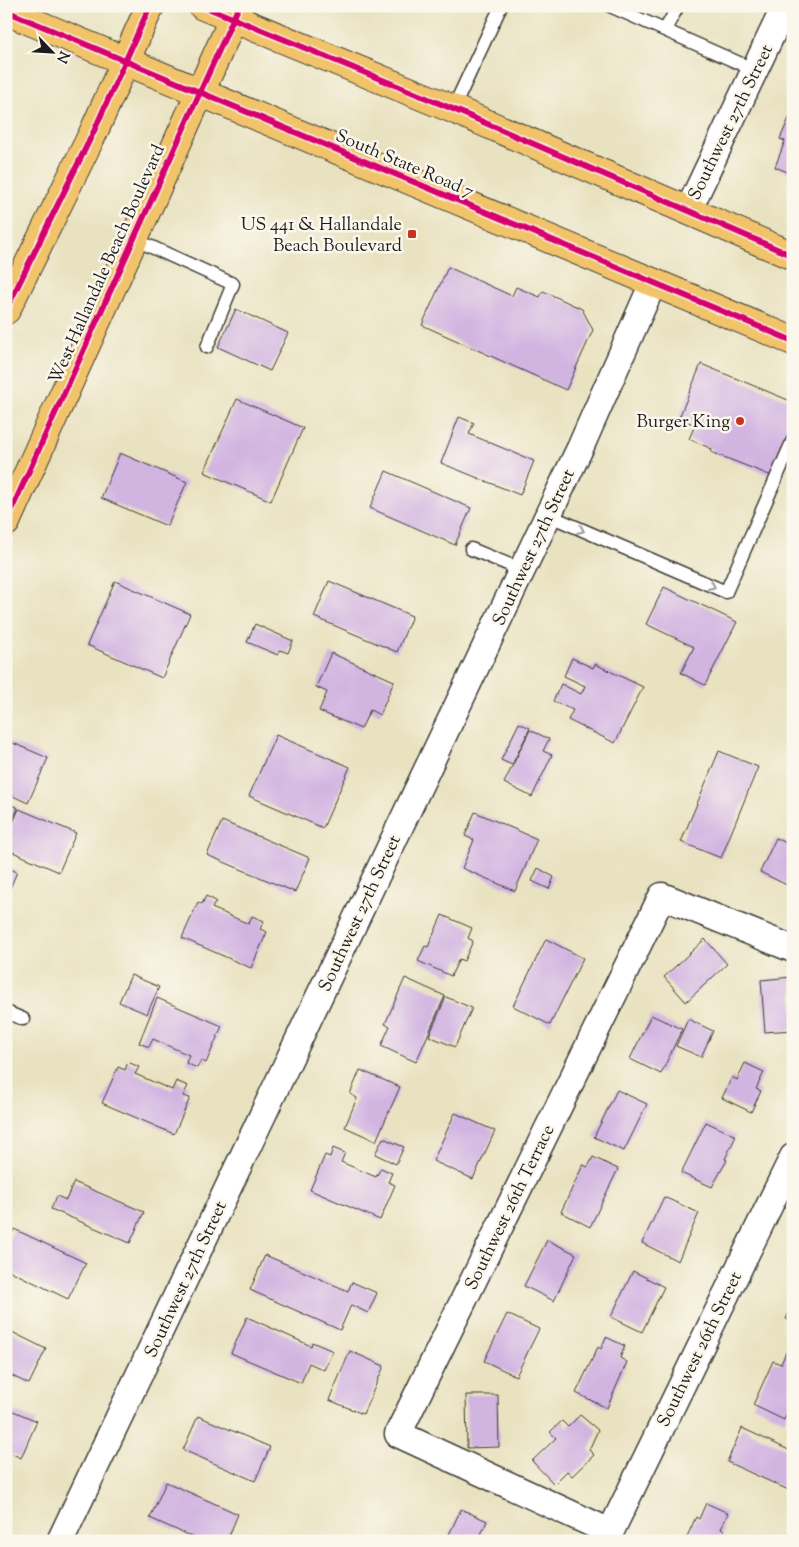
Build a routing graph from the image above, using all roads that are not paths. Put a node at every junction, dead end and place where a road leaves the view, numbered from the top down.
1 (150, 6) edge
2 (203, 6) edge
3 (610, 6) edge
4 (678, 6) edge
5 (785, 6) edge
6 (498, 7) edge
7 (6, 11) edge
8 (236, 13) edge
9 (666, 30) junction
10 (125, 62) junction
11 (755, 70) junction
12 (200, 93) junction
13 (453, 109) junction
14 (688, 211) junction
15 (134, 239) junction
16 (793, 256) edge
17 (653, 283) junction
18 (6, 310) edge
19 (793, 341) edge
20 (207, 347) dead end
21 (793, 440) edge
22 (548, 516) junction
23 (6, 522) edge
24 (471, 549) dead end
25 (522, 570) junction
26 (793, 949) edge
27 (6, 1012) edge
28 (23, 1019) dead end
29 (793, 1157) edge
30 (608, 1536) edge
31 (60, 1541) edge

1 - 10 main road
2 - 8 main road
3 - 9 lane
4 - 9 lane
5 - 11 street, Southwest 27th Street
6 - 13 lane
7 - 10 main road, South State Road 7
8 - 12 main road, West Hallandale Beach Boulevard
8 - 13 main road
9 - 11 lane
10 - 12 main road, South State Road 7
10 - 18 main road
11 - 14 street, Southwest 27th Street
12 - 15 main road, West Hallandale Beach Boulevard
12 - 17 main road, South State Road 7
13 - 14 main road
14 - 16 main road
15 - 20 lane
15 - 23 main road, West Hallandale Beach Boulevard
17 - 19 main road, South State Road 7
17 - 22 street, Southwest 27th Street
22 -> 21 lane
22 - 25 street, Southwest 27th Street
24 - 25 lane
25 - 31 street, Southwest 27th Street
26 - 30 street, Southwest 26th Terrace
27 - 28 lane
29 - 30 street, Southwest 26th Street

